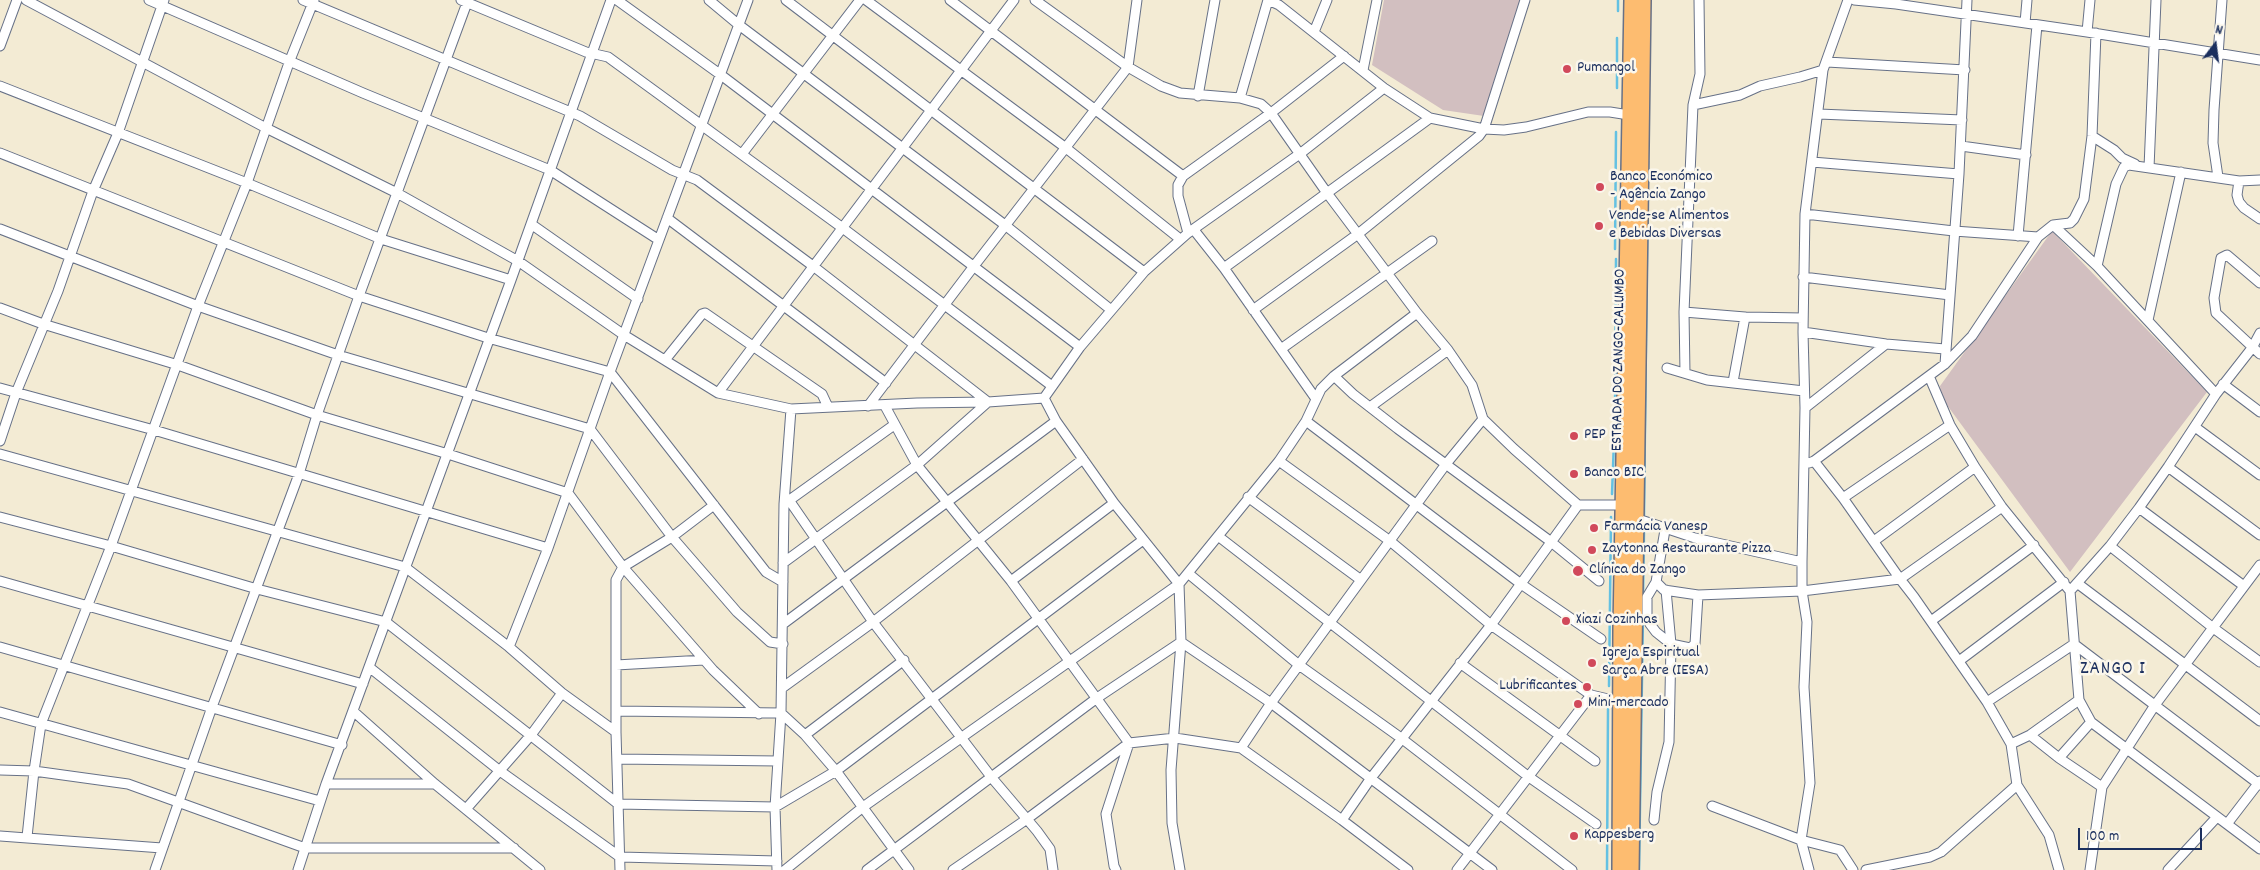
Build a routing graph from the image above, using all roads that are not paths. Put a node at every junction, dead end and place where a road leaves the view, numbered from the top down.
1 (17, 0) edge
2 (26, 0) edge
3 (149, 0) edge
4 (303, 0) edge
5 (612, 0) edge
6 (617, 0) edge
7 (708, 0) edge
8 (748, 0) edge
9 (786, 0) edge
10 (860, 0) edge
11 (866, 0) edge
12 (950, 0) edge
13 (1014, 0) edge
14 (1035, 0) edge
15 (1136, 0) edge
16 (1215, 0) edge
17 (1268, 0) edge
18 (1327, 0) edge
19 (1377, 0) edge
20 (1525, 0) edge
21 (1632, 0) edge
22 (1643, 0) edge
23 (1699, 0) edge
24 (1848, 0) edge
25 (1854, 0) edge
26 (1967, 0) edge
27 (2027, 0) edge
28 (2090, 0) edge
29 (2156, 0) edge
30 (2222, 0) edge
31 (465, 1) edge
32 (313, 2) edge
33 (1897, 2) edge
34 (163, 3) edge
35 (1967, 15) junction
36 (2025, 23) junction
37 (739, 25) junction
38 (2037, 25) junction
39 (991, 31) junction
40 (1314, 32) junction
41 (2091, 33) junction
42 (833, 34) junction
43 (2153, 42) junction
44 (0, 46) edge
45 (593, 53) junction
46 (2220, 53) junction
47 (1344, 56) junction
48 (290, 60) junction
49 (445, 60) junction
50 (2260, 60) edge
51 (142, 61) junction
52 (1825, 66) junction
53 (1128, 67) junction
54 (961, 69) junction
55 (1363, 70) junction
56 (1965, 70) junction
57 (803, 74) junction
58 (721, 75) junction
59 (0, 86) edge
60 (1384, 88) junction
61 (1198, 96) junction
62 (1240, 98) junction
63 (1693, 105) junction
64 (931, 108) junction
65 (1094, 108) junction
66 (571, 112) junction
67 (1271, 113) junction
68 (1818, 114) junction
69 (772, 115) junction
70 (1629, 115) junction
71 (424, 118) junction
72 (1430, 118) junction
73 (1962, 120) junction
74 (703, 125) junction
75 (266, 128) junction
76 (1484, 129) junction
77 (118, 133) junction
78 (2092, 136) junction
79 (1961, 146) junction
80 (1066, 148) junction
81 (902, 149) junction
82 (0, 153) edge
83 (1301, 153) junction
84 (742, 154) junction
85 (2026, 155) junction
86 (1812, 162) junction
87 (2144, 167) junction
88 (550, 170) junction
89 (2180, 172) junction
90 (1960, 174) junction
91 (684, 176) junction
92 (1183, 176) junction
93 (2218, 177) junction
94 (2260, 180) edge
95 (2239, 181) junction
96 (247, 183) junction
97 (1035, 187) junction
98 (873, 190) junction
99 (93, 191) junction
100 (397, 193) junction
101 (1327, 193) junction
102 (1805, 214) junction
103 (667, 218) junction
104 (2260, 219) edge
105 (531, 224) junction
106 (1005, 225) junction
107 (2053, 225) junction
108 (844, 228) junction
109 (0, 229) edge
110 (1954, 231) junction
111 (1187, 234) junction
112 (1358, 234) junction
113 (2018, 236) junction
114 (2038, 237) junction
115 (381, 240) junction
116 (659, 240) junction
117 (224, 241) junction
118 (1432, 241) dead end
119 (70, 257) junction
120 (518, 261) junction
121 (814, 266) junction
122 (974, 266) junction
123 (2097, 266) junction
124 (1224, 268) junction
125 (1144, 272) junction
126 (1388, 272) junction
127 (1803, 277) junction
128 (511, 280) junction
129 (2260, 283) edge
130 (1950, 295) junction
131 (359, 296) junction
132 (638, 299) junction
133 (784, 305) junction
134 (944, 305) junction
135 (198, 306) junction
136 (0, 308) edge
137 (1110, 310) junction
138 (1253, 310) junction
139 (1684, 312) junction
140 (1417, 313) junction
141 (1745, 317) junction
142 (1803, 318) junction
143 (2148, 320) junction
144 (43, 324) junction
145 (1803, 332) junction
146 (2260, 333) edge
147 (624, 335) junction
148 (488, 338) junction
149 (915, 344) junction
150 (1886, 344) junction
151 (754, 346) junction
152 (1080, 348) junction
153 (2252, 348) junction
154 (1281, 349) junction
155 (1945, 349) junction
156 (1448, 350) junction
157 (2260, 354) edge
158 (338, 355) junction
159 (665, 360) junction
160 (1945, 364) junction
161 (178, 365) junction
162 (1667, 368) dead end
163 (610, 372) junction
164 (1685, 373) junction
165 (1334, 376) junction
166 (1929, 376) junction
167 (1734, 382) junction
168 (886, 383) junction
169 (2223, 384) junction
170 (1052, 386) junction
171 (0, 388) edge
172 (1804, 391) junction
173 (16, 393) junction
174 (718, 393) junction
175 (2216, 394) junction
176 (469, 395) junction
177 (1044, 398) junction
178 (1316, 399) junction
179 (988, 402) junction
180 (868, 406) junction
181 (885, 406) junction
182 (828, 407) junction
183 (1370, 407) junction
184 (1805, 408) junction
185 (791, 409) junction
186 (2260, 412) edge
187 (316, 415) junction
188 (1483, 418) junction
189 (1056, 421) junction
190 (1306, 421) junction
191 (894, 425) junction
192 (1950, 425) junction
193 (2194, 427) junction
194 (590, 429) junction
195 (154, 430) junction
196 (0, 441) edge
197 (0, 454) edge
198 (448, 454) junction
199 (1083, 459) junction
200 (1279, 461) junction
201 (1814, 461) junction
202 (1446, 464) junction
203 (917, 465) junction
204 (1803, 466) junction
205 (1975, 466) junction
206 (2168, 467) junction
207 (299, 474) junction
208 (2260, 475) edge
209 (131, 490) junction
210 (568, 493) junction
211 (1248, 497) junction
212 (1843, 498) junction
213 (946, 501) junction
214 (787, 502) junction
215 (1114, 503) junction
216 (1417, 505) junction
217 (1578, 505) junction
218 (1623, 505) junction
219 (714, 506) junction
220 (2002, 507) junction
221 (2139, 508) junction
222 (426, 512) junction
223 (0, 517) edge
224 (1635, 518) junction
225 (1665, 530) junction
226 (278, 531) junction
227 (2260, 535) edge
228 (1218, 536) junction
229 (672, 537) junction
230 (816, 540) junction
231 (1143, 540) junction
232 (977, 541) junction
233 (1390, 541) junction
234 (1550, 541) junction
235 (1874, 541) junction
236 (111, 546) junction
237 (2034, 546) junction
238 (2110, 546) junction
239 (548, 548) junction
240 (1802, 562) junction
241 (783, 563) junction
242 (2260, 565) edge
243 (406, 567) junction
244 (623, 567) junction
245 (1188, 574) junction
246 (1900, 579) junction
247 (844, 580) junction
248 (1362, 580) junction
249 (0, 581) edge
250 (1011, 581) junction
251 (1599, 581) dead end
252 (783, 582) junction
253 (1656, 582) junction
254 (2064, 582) junction
255 (2077, 583) junction
256 (1179, 584) junction
257 (1521, 584) junction
258 (2244, 586) junction
259 (257, 589) junction
260 (1666, 590) junction
261 (1802, 591) junction
262 (2070, 591) junction
263 (1698, 595) junction
264 (88, 606) junction
265 (1038, 618) junction
266 (1931, 621) junction
267 (386, 622) junction
268 (873, 622) junction
269 (1330, 622) junction
270 (783, 624) junction
271 (1491, 625) junction
272 (2212, 627) junction
273 (1601, 640) dead end
274 (1181, 642) junction
275 (783, 644) junction
276 (1671, 644) junction
277 (2074, 644) junction
278 (0, 647) edge
279 (509, 647) junction
280 (236, 648) junction
281 (704, 660) junction
282 (904, 660) junction
283 (1070, 660) junction
284 (1959, 661) junction
285 (2260, 662) edge
286 (1460, 663) junction
287 (1299, 664) junction
288 (2184, 664) junction
289 (64, 665) junction
290 (616, 665) junction
291 (369, 667) junction
292 (363, 684) junction
293 (782, 688) junction
294 (562, 693) junction
295 (1591, 695) junction
296 (1097, 698) junction
297 (932, 699) junction
298 (1431, 699) junction
299 (2079, 700) junction
300 (1622, 702) junction
301 (1986, 702) junction
302 (1271, 703) junction
303 (2154, 705) junction
304 (212, 707) junction
305 (353, 711) junction
306 (616, 711) junction
307 (0, 712) edge
308 (781, 713) junction
309 (759, 714) junction
310 (2260, 721) edge
311 (2091, 722) junction
312 (42, 724) junction
313 (616, 732) junction
314 (530, 735) junction
315 (805, 735) junction
316 (2030, 735) junction
317 (1559, 736) junction
318 (962, 737) junction
319 (1175, 738) junction
320 (1401, 738) junction
321 (1129, 743) junction
322 (2011, 744) junction
323 (342, 745) junction
324 (1241, 748) junction
325 (2127, 748) junction
326 (2059, 758) junction
327 (617, 759) junction
328 (778, 761) junction
329 (1595, 761) dead end
330 (193, 764) junction
331 (0, 770) edge
332 (34, 771) junction
333 (500, 771) junction
334 (836, 771) junction
335 (1530, 777) junction
336 (992, 778) junction
337 (1371, 778) junction
338 (2259, 783) edge
339 (326, 784) junction
340 (435, 784) junction
341 (2017, 785) junction
342 (2102, 787) junction
343 (320, 801) junction
344 (179, 804) junction
345 (618, 804) junction
346 (1712, 806) dead end
347 (775, 807) junction
348 (863, 807) junction
349 (466, 809) junction
350 (1500, 814) junction
351 (2217, 817) junction
352 (1027, 819) junction
353 (1342, 820) junction
354 (1654, 820) dead end
355 (1596, 824) dead end
356 (2227, 824) junction
357 (0, 836) edge
358 (27, 837) junction
359 (1801, 840) junction
360 (162, 848) junction
361 (305, 848) junction
362 (514, 848) junction
363 (2260, 849) edge
364 (895, 850) junction
365 (1470, 853) junction
366 (620, 857) junction
367 (777, 865) edge
368 (156, 870) edge
369 (298, 870) edge
370 (540, 870) edge
371 (620, 870) edge
372 (785, 870) edge
373 (867, 870) edge
374 (910, 870) edge
375 (953, 870) edge
376 (1053, 870) edge
377 (1116, 870) edge
378 (1180, 870) edge
379 (1408, 870) edge
380 (1456, 870) edge
381 (1492, 870) edge
382 (1572, 870) edge
383 (1620, 870) edge
384 (1631, 870) edge
385 (1809, 870) edge
386 (1853, 870) edge
387 (1866, 870) edge
388 (2059, 870) edge
389 (2090, 870) edge
390 (2168, 870) edge

1 - 44 street
2 - 51 street
3 - 34 street
4 - 32 street
5 - 45 street
6 - 58 street
7 - 37 street
8 - 37 street
9 - 42 street
10 - 42 street
11 - 54 street
12 - 39 street
13 - 39 street
14 - 53 street
15 - 53 street
16 - 61 street
17 - 40 street
17 - 62 street
18 - 40 street
19 - 55 street
20 - 76 street
21 - 70 main road, ESTRADA DO ZANGO-CALUMBO
22 - 224 main road, ESTRADA DO ZANGO-CALUMBO
23 - 63 street
24 - 52 street
25 - 33 street
26 - 35 street
27 - 36 street
28 - 41 street
29 - 43 street
30 - 46 street
31 - 45 street
31 - 49 street
32 - 48 street
32 - 49 street
33 - 35 street
34 - 48 street
34 - 51 street
35 - 36 street
35 - 56 street
36 - 38 street
37 - 57 street
37 - 58 street
38 - 41 street
38 - 85 street
39 - 54 street
39 - 65 street
40 - 47 street
41 - 43 street
41 - 78 street
42 - 57 street
42 - 64 street
43 - 46 street
43 - 87 street
45 - 66 street
45 - 74 street
46 - 50 street
46 - 93 street
47 - 55 street
47 - 67 street
48 - 71 street
48 - 75 street
49 - 66 street
49 - 71 street
51 - 75 street
51 - 77 street
52 - 56 street
52 - 63 street
52 - 68 street
53 - 61 street
53 - 65 street
54 - 64 street
54 - 80 street
55 - 60 street
56 - 73 street
57 - 69 street
57 - 81 street
58 - 69 street
58 - 74 street
59 - 77 street
60 - 72 street
60 - 83 street
61 - 62 street
62 - 67 street
63 - 139 street
64 - 81 street
64 - 97 street
65 - 80 street
65 - 92 street
66 - 88 street
66 - 91 street
67 - 83 street
67 - 92 street
68 - 73 street
68 - 86 street
69 - 84 street
69 - 98 street
70 - 76 street
70 - 218 main road, ESTRADA DO ZANGO-CALUMBO
71 - 88 street
71 - 100 street
72 - 76 street
72 - 101 street
73 - 79 street
74 - 84 street
74 - 91 street
75 - 96 street
75 - 100 street
76 - 112 street
77 - 96 street
77 - 99 street
78 - 87 street
78 - 107 street
79 - 85 street
79 - 90 street
80 - 97 street
80 - 111 street
81 - 98 street
81 - 106 street
82 - 99 street
83 - 101 street
83 - 111 street
84 - 108 street
85 - 113 street
86 - 90 street
86 - 102 street
87 - 89 street
87 - 123 street
88 - 105 street
88 - 116 street
89 - 93 street
89 - 143 street
90 - 110 street
91 - 103 street
91 - 121 street
92 - 111 street
93 - 95 street
94 - 95 street
95 - 104 street
96 - 115 street
96 - 117 street
97 - 106 street
97 - 125 street
98 - 108 street
98 - 122 street
99 - 117 street
99 - 119 street
100 - 115 street
100 - 120 street
101 - 112 street
101 - 124 street
102 - 110 street
102 - 127 street
103 - 116 street
103 - 133 street
105 - 120 street
105 - 132 street
106 - 122 street
106 - 137 street
107 - 114 street
107 - 123 street
108 - 121 street
108 - 134 street
109 - 119 street
110 - 113 street
110 - 130 street
111 - 124 street
111 - 125 street
112 - 126 street
112 - 138 street
113 - 114 street
114 - 160 street
115 - 128 street
115 - 131 street
116 - 132 street
117 - 131 street
117 - 135 street
118 - 126 street
119 - 135 street
119 - 144 street
120 - 128 street
120 - 147 street
121 - 133 street
121 - 149 street
122 - 134 street
122 - 152 street
123 - 143 street
124 - 138 street
125 - 137 street
126 - 140 street
126 - 154 street
127 - 130 street
127 - 142 street
128 - 148 street
129 - 153 street
130 - 155 street
131 - 148 street
131 - 158 street
132 - 147 street
133 - 151 street
133 - 168 street
134 - 149 street
134 - 170 street
135 - 158 street
135 - 161 street
136 - 144 street
137 - 152 street
138 - 154 street
139 - 141 street
139 - 164 street
140 - 156 street
140 - 165 street
141 - 142 street
141 - 167 street
142 - 145 street
143 - 175 street
144 - 161 street
144 - 173 street
145 - 150 street
145 - 172 street
146 - 153 street
147 - 159 street
147 - 163 street
148 - 163 street
148 - 176 street
149 - 168 street
149 - 179 street
150 - 155 street
150 - 184 street
151 - 159 street
151 - 174 street
151 - 182 street
152 - 170 street
153 - 157 street
153 - 169 street
154 - 178 street
155 - 160 street
156 - 183 street
156 - 188 street
158 - 176 street
158 - 187 street
159 - 174 street
160 - 166 street
161 - 187 street
161 - 195 street
162 - 164 street
163 - 194 street
163 - 219 street
164 - 167 street
165 - 178 street
165 - 183 street
166 - 192 street
166 - 201 street
167 - 172 street
168 - 180 street
169 - 175 street
169 - 186 street
170 - 177 street
171 - 173 street
172 - 184 street
173 - 195 street
173 - 196 street
174 - 185 street
175 - 193 street
176 - 194 street
176 - 198 street
177 - 179 street
177 - 189 street
178 - 190 street
179 - 181 street
179 - 203 street
180 - 181 street
180 - 182 street
181 - 191 street
182 - 185 street
183 - 202 street
184 - 204 street
185 - 214 street
187 - 198 street
187 - 207 street
188 - 202 street
188 - 217 street
189 - 199 street
189 - 213 street
190 - 200 street
190 - 216 street
191 - 203 street
191 - 214 street
192 - 205 street
192 - 212 street
193 - 206 street
193 - 208 street
194 - 210 street
194 - 229 street
195 - 207 street
195 - 209 street
197 - 209 street
198 - 210 street
198 - 222 street
199 - 215 street
199 - 232 street
200 - 211 street
200 - 233 street
201 - 204 street
201 - 212 street
202 - 216 street
202 - 234 street
203 - 213 street
203 - 230 street
204 - 240 street
205 - 220 street
205 - 235 street
206 - 221 street
206 - 227 street
207 - 222 street
207 - 226 street
209 - 226 street
209 - 236 street
210 - 239 street
210 - 244 street
211 - 228 street
211 - 248 street
212 - 235 street
213 - 232 street
213 - 247 street
214 - 230 street
214 - 241 street
215 - 231 street
215 - 250 street
216 - 233 street
216 - 257 street
217 - 218 street
217 - 234 street
218 - 300 main road, ESTRADA DO ZANGO-CALUMBO
219 - 229 street
219 - 252 street
220 - 237 street
220 - 246 street
221 - 238 street
221 - 258 street
222 - 239 street
222 - 243 street
223 - 236 street
224 - 225 street
224 - 384 main road, ESTRADA DO ZANGO-CALUMBO
225 - 240 street
225 - 253 street
226 - 243 street
226 - 259 street
228 - 245 street
228 - 269 street
229 - 244 street
229 - 275 street
230 - 241 street
230 - 247 street
231 - 256 street
231 - 265 street
232 - 250 street
232 - 268 street
233 - 248 street
233 - 271 street
234 - 251 street
234 - 257 street
235 - 246 street
236 - 259 street
236 - 264 street
237 - 254 street
237 - 266 street
238 - 255 street
238 - 272 street
239 - 279 street
240 - 261 street
241 - 252 street
242 - 258 street
243 - 267 street
243 - 279 street
244 - 281 street
244 - 290 street
245 - 256 street
245 - 287 street
246 - 261 street
246 - 266 street
247 - 268 street
247 - 270 street
248 - 269 street
249 - 264 street
250 - 265 street
252 - 270 street
253 - 260 street
253 - 276 street
254 - 262 street
254 - 284 street
255 - 262 street
255 - 288 street
256 - 274 street
256 - 283 street
257 - 271 street
257 - 273 street
258 - 272 street
259 - 267 street
259 - 280 street
260 - 263 street
260 - 276 street
261 - 263 street
261 - 359 street
262 - 277 street
263 - 276 street
264 - 280 street
264 - 289 street
265 - 283 street
265 - 297 street
266 - 284 street
267 - 291 street
267 - 314 street
268 - 282 street
268 - 293 street
269 - 287 street
269 - 298 street
270 - 275 street
271 - 286 street
271 - 295 street
272 - 285 street
272 - 288 street
274 - 296 street
274 - 302 street
274 - 319 street
275 - 293 street
276 - 354 street
277 - 299 street
277 - 301 street
277 - 303 street
278 - 289 street
279 - 294 street
280 - 292 street
280 - 304 street
281 - 290 street
281 - 309 street
282 - 297 street
282 - 315 street
283 - 296 street
283 - 318 street
284 - 301 street
286 - 298 street
286 - 317 street
287 - 302 street
287 - 320 street
288 - 303 street
288 - 310 street
289 - 304 street
289 - 312 street
290 - 306 street
291 - 292 street
291 - 333 street
292 - 305 street
293 - 308 street
294 - 313 street
294 - 314 street
295 - 300 street
295 - 317 street
296 - 321 street
296 - 336 street
297 - 318 street
297 - 334 street
298 - 320 street
298 - 335 street
299 - 311 street
299 - 316 street
300 - 383 main road, ESTRADA DO ZANGO-CALUMBO
301 - 322 street
302 - 324 street
302 - 337 street
303 - 325 street
303 - 338 street
304 - 323 street
304 - 330 street
305 - 323 street
305 - 340 street
306 - 309 street
306 - 313 street
307 - 312 street
308 - 309 street
308 - 315 street
308 - 328 street
311 - 325 street
311 - 326 street
312 - 330 street
312 - 332 street
313 - 327 street
314 - 333 street
314 - 345 street
315 - 334 street
316 - 322 street
316 - 326 street
317 - 329 street
317 - 335 street
318 - 336 street
318 - 348 street
319 - 321 street
319 - 324 street
319 - 378 street
320 - 337 street
320 - 350 street
321 - 352 street
321 - 377 street
322 - 341 street
323 - 339 street
324 - 353 street
325 - 342 street
325 - 351 street
326 - 342 street
327 - 328 street
327 - 345 street
328 - 347 street
330 - 343 street
330 - 344 street
331 - 332 street
332 - 344 street
332 - 358 street
333 - 349 street
333 - 366 street
334 - 347 street
334 - 348 street
335 - 350 street
335 - 355 street
336 - 352 street
336 - 364 street
337 - 353 street
337 - 365 street
338 - 356 street
339 - 340 street
339 - 343 street
340 - 349 street
341 - 387 street
341 - 388 street
342 - 389 street
343 - 361 street
344 - 360 street
344 - 361 street
345 - 347 street
345 - 366 street
346 - 359 street
347 - 367 street
348 - 364 street
348 - 372 street
349 - 362 street
350 - 365 street
350 - 382 street
351 - 356 street
351 - 390 street
352 - 375 street
352 - 376 street
353 - 379 street
356 - 363 street
357 - 358 street
358 - 360 street
359 - 385 street
359 - 386 street
360 - 368 street
361 - 362 street
361 - 369 street
362 - 370 street
364 - 373 street
364 - 374 street
365 - 380 street
365 - 381 street
366 - 367 street
366 - 371 street

